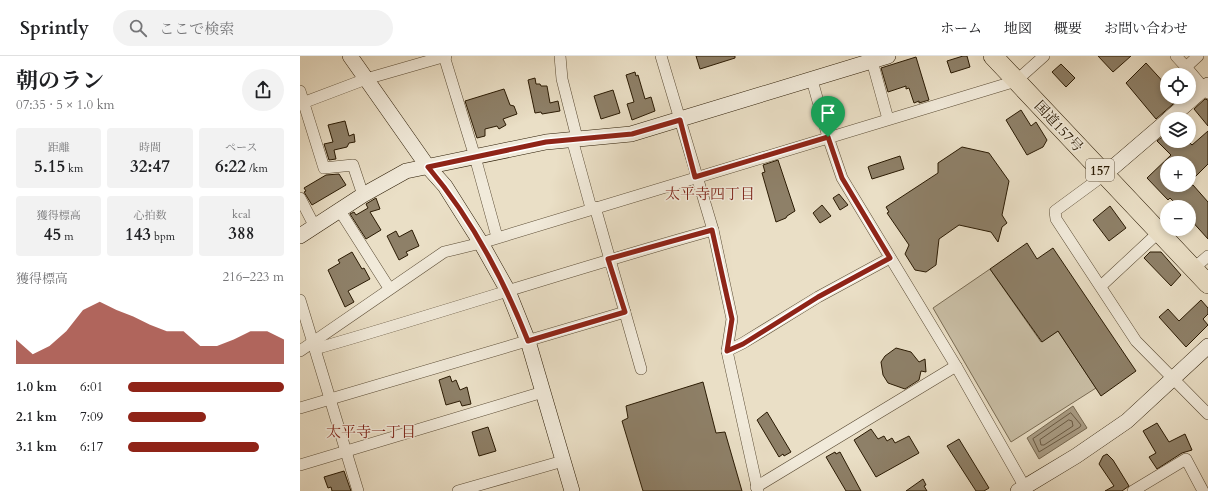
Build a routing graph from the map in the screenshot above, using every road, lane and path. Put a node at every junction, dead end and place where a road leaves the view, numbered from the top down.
1 (350, 56) edge
2 (444, 56) edge
3 (560, 56) edge
4 (661, 56) edge
5 (993, 56) edge
6 (1044, 56) edge
7 (1176, 56) edge
8 (1198, 56) edge
9 (877, 58) edge
10 (1186, 68) joint
11 (1196, 78) edge
12 (366, 79) junction
13 (812, 80) junction
14 (1016, 81) junction
15 (1207, 89) edge
16 (300, 91) edge
17 (302, 103) edge
18 (1178, 112) edge
19 (680, 120) junction
20 (888, 120) junction
21 (1160, 127) edge
22 (828, 137) junction
23 (574, 138) junction
24 (475, 157) junction
25 (428, 167) junction
26 (1104, 175) junction
27 (695, 177) junction
28 (363, 196) junction
29 (300, 198) edge
30 (593, 208) junction
31 (340, 211) junction
32 (315, 227) junction
33 (712, 230) junction
34 (1159, 232) junction
35 (300, 236) edge
36 (497, 237) junction
37 (482, 243) junction
38 (890, 258) junction
39 (608, 259) junction
40 (1201, 262) edge
41 (1208, 284) edge
42 (1101, 286) junction
43 (389, 288) junction
44 (508, 291) junction
45 (300, 300) edge
46 (625, 312) junction
47 (528, 341) junction
48 (314, 346) junction
49 (1208, 346) edge
50 (300, 351) edge
51 (727, 351) junction
52 (956, 366) junction
53 (641, 369) dead end
54 (1173, 378) junction
55 (543, 392) junction
56 (329, 399) junction
57 (300, 408) edge
58 (1208, 414) edge
59 (346, 450) junction
60 (563, 461) junction
61 (300, 465) edge
62 (757, 489) edge
63 (1023, 490) edge
64 (358, 491) edge
65 (458, 491) edge
66 (572, 491) edge
67 (1133, 491) edge
68 (1203, 491) edge

1 - 12 street
2 - 12 street
2 - 24 street
3 - 23 street
4 - 19 street
5 - 14 highway, 国道157号 / 157
6 - 14 street
7 - 10 street
8 - 10 street
9 - 13 street
9 - 20 street
11 - 15 street
12 - 17 street
12 - 25 street
13 - 19 street
13 - 22 street
14 - 20 street
14 - 26 highway, 国道157号 / 157
15 - 18 street
16 - 17 street
17 - 28 street
19 - 23 street
19 - 27 street
20 - 22 street
21 - 26 street
22 - 27 street
22 - 38 street
23 - 24 street
23 - 30 street
24 - 25 street
24 - 36 street
25 - 28 street
25 - 37 street
26 - 34 highway, 国道157号 / 157
26 - 42 street
27 - 30 street
27 - 33 street
28 - 31 street
29 - 32 street
30 - 36 street
30 - 39 street
31 - 32 street
31 - 43 street
32 - 35 street
33 - 39 street
33 - 51 street
34 - 40 highway, 国道157号 / 157
34 - 42 street
36 - 37 street
37 - 43 street
37 - 44 street
38 - 51 street
38 - 52 street
39 - 44 street
39 - 46 street
40 - 41 highway, 国道157号 / 157
42 - 54 street
43 - 48 street
44 - 47 street
44 - 48 street
45 - 48 street
46 - 47 street
46 - 53 street
47 - 55 street
47 - 56 street
48 - 50 street
48 - 56 street
49 - 54 street
51 - 62 street
52 - 62 street
52 - 63 street
54 - 58 street
54 - 63 street
55 - 59 street
55 - 60 street
56 - 57 street
56 - 59 street
59 - 61 street
59 - 64 street
60 - 65 street
60 - 66 street
67 - 68 street

